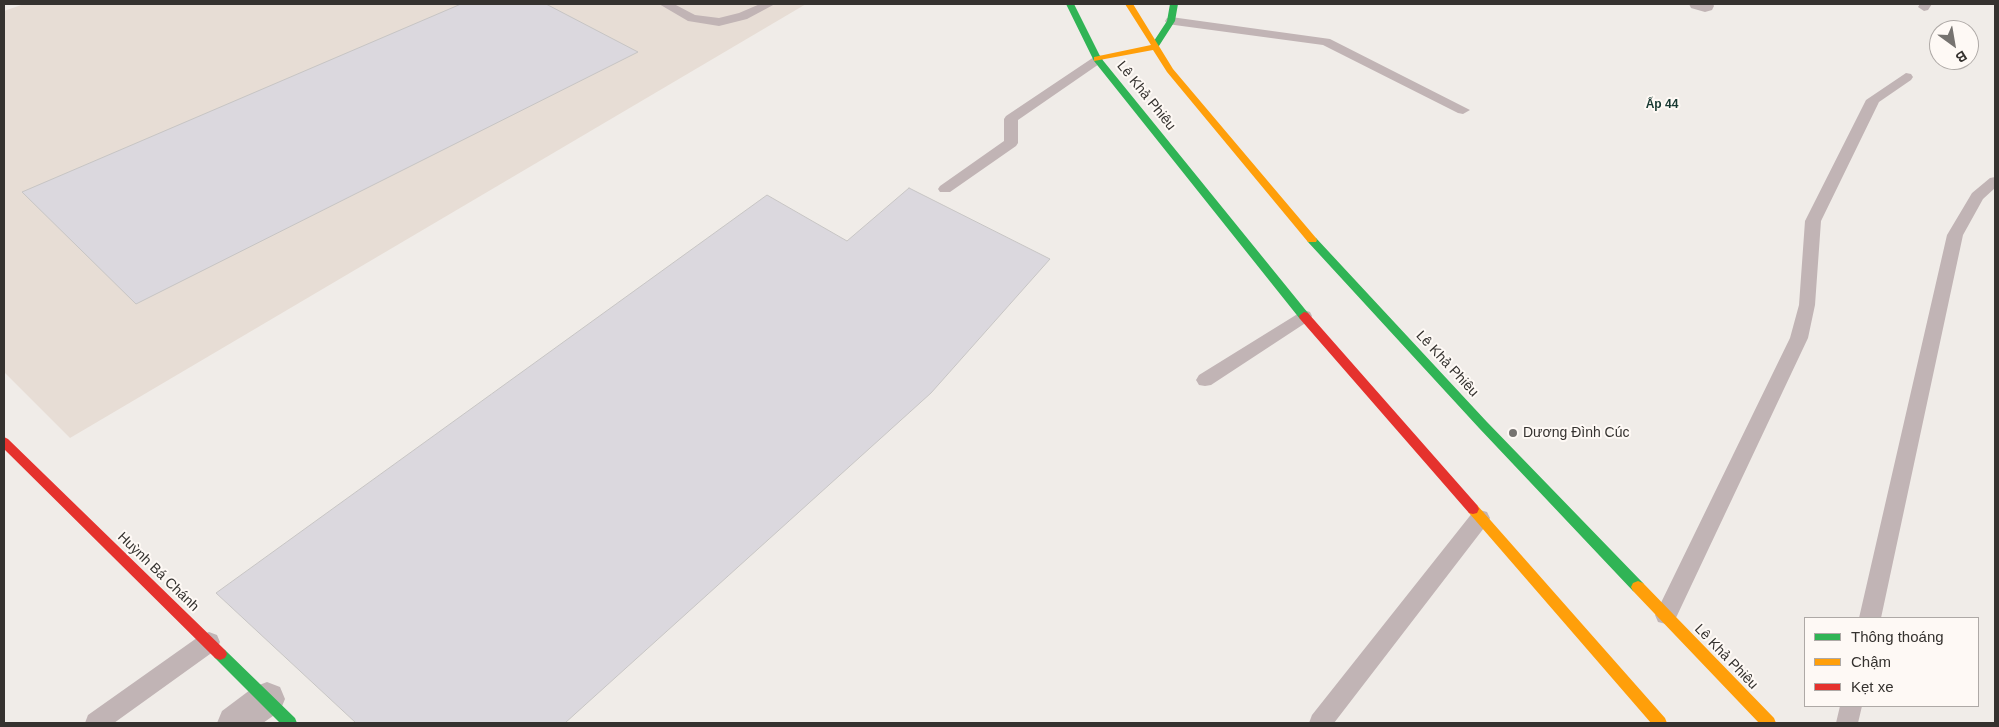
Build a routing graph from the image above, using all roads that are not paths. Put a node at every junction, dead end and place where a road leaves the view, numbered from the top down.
1 (665, 4) edge
2 (768, 4) edge
3 (1070, 4) edge
4 (1129, 4) edge
5 (1174, 4) edge
6 (1171, 21) junction
7 (1154, 47) junction
8 (1097, 59) junction
9 (1906, 77) dead end
10 (1463, 110) dead end
11 (1995, 181) edge
12 (945, 189) dead end
13 (1304, 316) junction
14 (1205, 380) dead end
15 (4, 442) edge
16 (1480, 518) junction
17 (1666, 615) junction
18 (1870, 617) edge
19 (209, 642) junction
20 (1851, 707) edge
21 (278, 711) edge
22 (96, 723) edge
23 (235, 723) edge
24 (1320, 723) edge
25 (1660, 723) edge
26 (1769, 723) edge
27 (1847, 723) edge

1 - 2 lane
3 - 8 main road, Lê Khả Phiêu
4 - 7 main road, Lê Khả Phiêu
5 - 6 main road
6 - 7 main road
6 - 10 lane
7 - 8 main road
7 - 17 main road, Lê Khả Phiêu
8 - 12 lane
8 - 13 main road, Lê Khả Phiêu
9 - 17 lane
11 - 18 lane
13 - 14 lane
13 - 16 main road, Lê Khả Phiêu
15 - 19 main road, Huỳnh Bá Chánh
16 - 24 lane
16 - 25 main road, Lê Khả Phiêu
17 - 26 main road, Lê Khả Phiêu
19 - 21 main road, Huỳnh Bá Chánh
19 - 22 lane
20 - 27 lane
21 - 23 street

